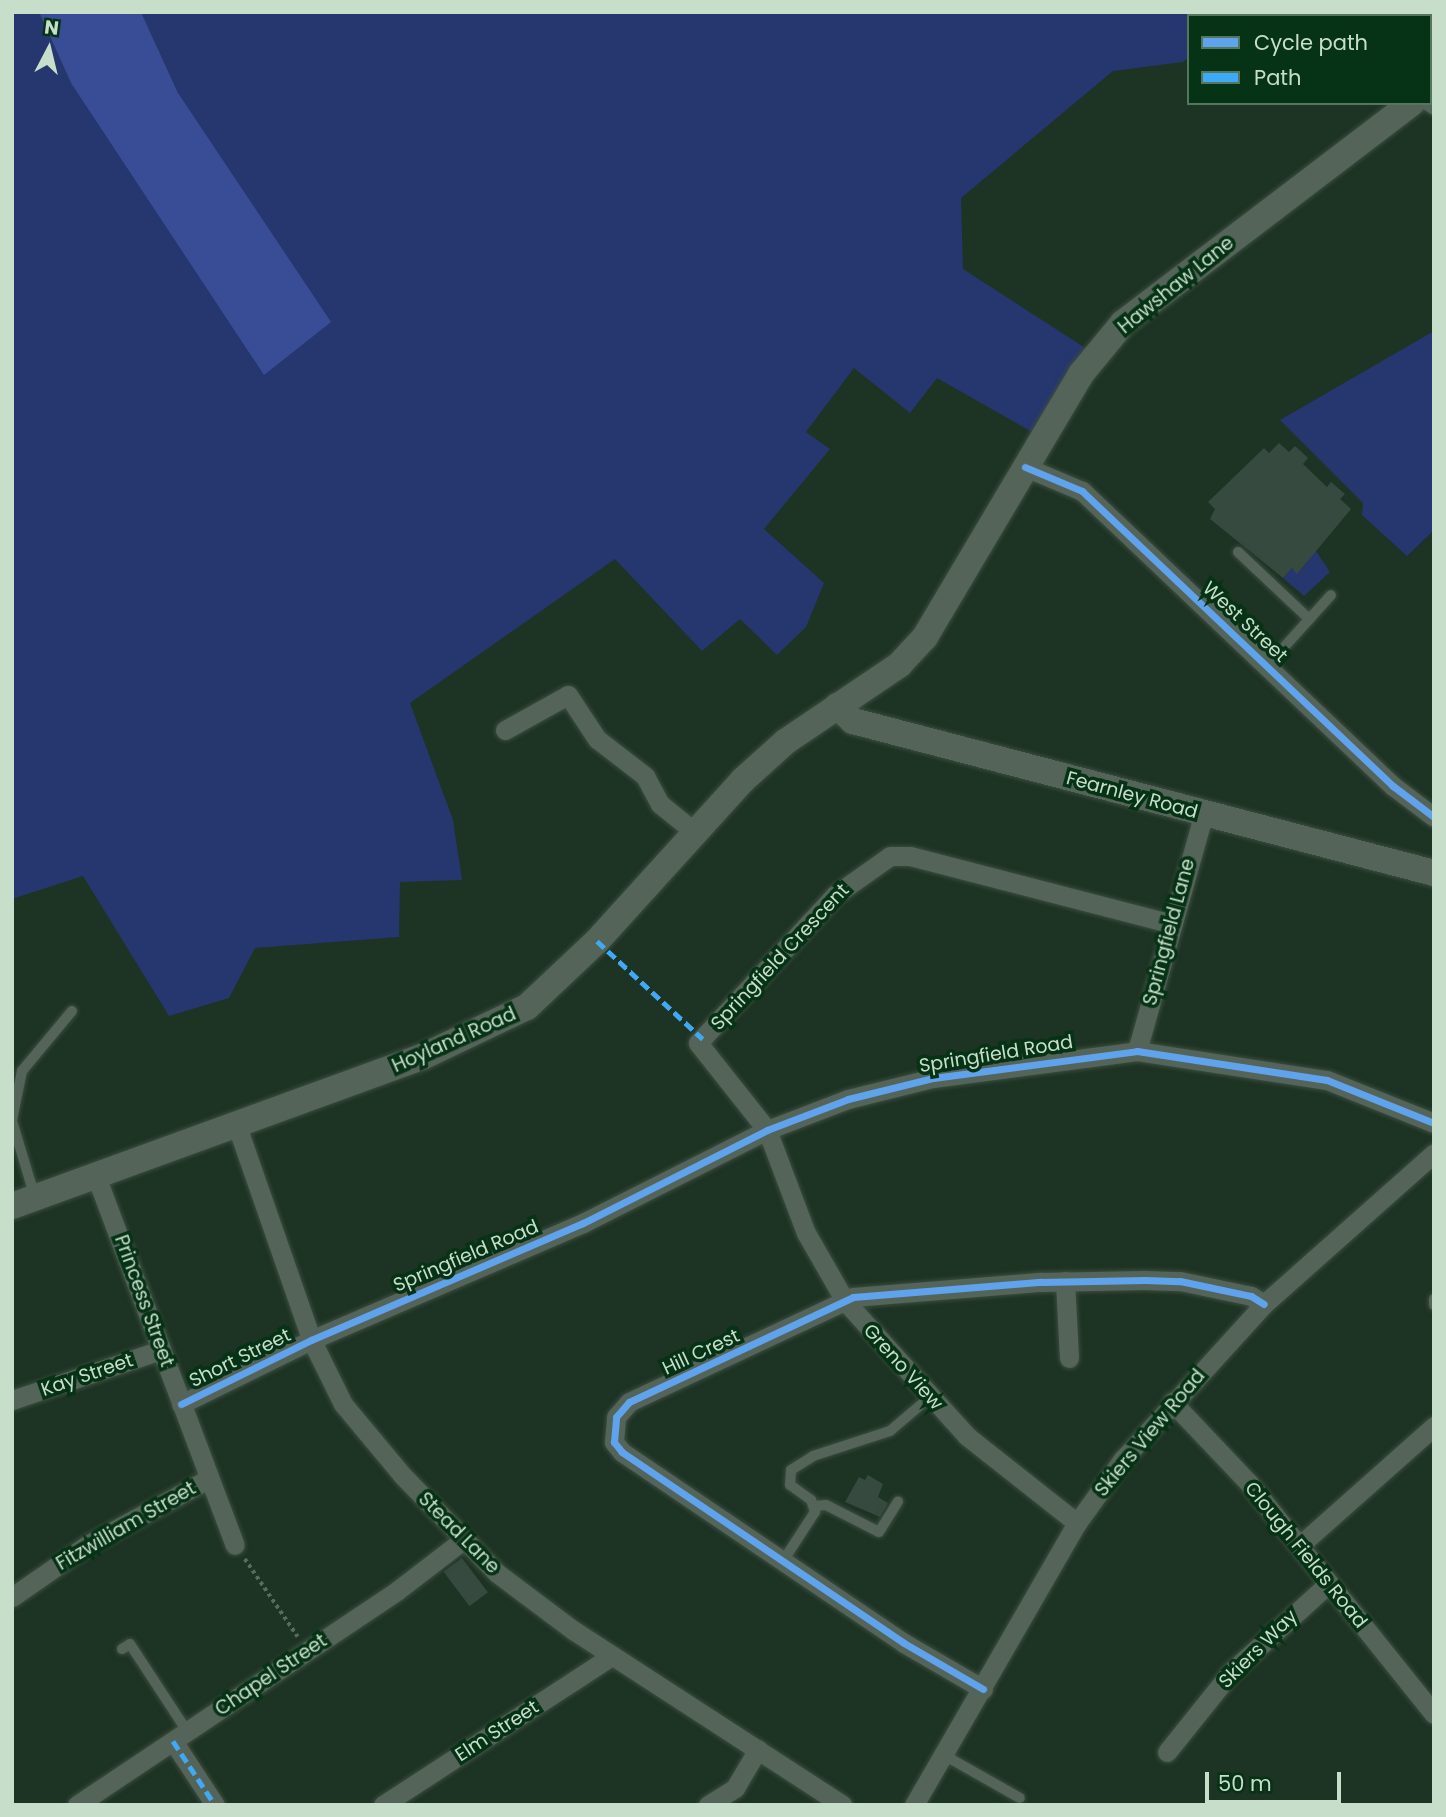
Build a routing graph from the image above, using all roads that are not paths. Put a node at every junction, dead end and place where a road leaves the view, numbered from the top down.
1 (1409, 105) edge
2 (1024, 467) junction
3 (1238, 552) dead end
4 (1331, 595) dead end
5 (1309, 620) junction
6 (1268, 665) junction
7 (837, 706) junction
8 (505, 730) dead end
9 (1204, 814) junction
10 (1434, 817) edge
11 (697, 834) junction
12 (1434, 873) edge
13 (1170, 923) junction
14 (72, 1011) dead end
15 (1137, 1051) junction
16 (12, 1120) edge
17 (1434, 1123) edge
18 (237, 1126) junction
19 (767, 1130) junction
20 (1434, 1153) edge
21 (96, 1176) junction
22 (24, 1202) edge
23 (1065, 1281) junction
24 (1434, 1299) edge
25 (845, 1301) junction
26 (1264, 1304) junction
27 (1434, 1305) edge
28 (312, 1340) junction
29 (161, 1350) junction
30 (1069, 1358) dead end
31 (930, 1397) junction
32 (12, 1400) edge
33 (1172, 1402) junction
34 (181, 1404) junction
35 (1434, 1426) edge
36 (206, 1480) junction
37 (898, 1501) dead end
38 (814, 1506) junction
39 (1077, 1522) junction
40 (463, 1540) junction
41 (235, 1545) road end
42 (1299, 1546) junction
43 (783, 1561) junction
44 (1329, 1583) junction
45 (12, 1597) edge
46 (122, 1649) dead end
47 (612, 1656) junction
48 (983, 1689) junction
49 (1434, 1714) edge
50 (180, 1736) junction
51 (758, 1749) junction
52 (1167, 1752) dead end
53 (944, 1755) junction
54 (1020, 1798) dead end
55 (77, 1805) edge
56 (215, 1805) edge
57 (383, 1805) edge
58 (708, 1805) edge
59 (842, 1805) edge
60 (914, 1805) edge

1 - 2 main road, Hawshaw Lane
2 - 6 street, West Street
2 - 7 main road, Hawshaw Lane
3 - 5 lane
4 - 5 lane
5 - 6 lane
6 - 10 street, West Street
7 - 9 main road, Fearnley Road
7 - 11 main road, Hoyland Road
8 - 11 street
9 - 12 main road, Fearnley Road
9 - 13 street, Springfield Lane
11 - 18 main road, Hoyland Road
13 - 15 street, Springfield Lane
13 - 19 street, Springfield Crescent
14 - 16 lane
15 - 17 street, Springfield Road
15 - 19 street, Springfield Road
16 - 22 lane
18 - 21 main road, Hoyland Road
18 - 28 street, Stead Lane
19 - 25 street, Greno View
19 - 28 street, Springfield Road
20 - 26 street, Skiers View Road
21 - 22 main road, Hoyland Road
21 - 29 street, Princess Street
23 - 25 street, Hill Crest
23 - 26 street, Hill Crest
23 - 30 street
24 - 27 lane
25 - 31 street, Greno View
25 - 43 street, Hill Crest
26 - 33 street, Skiers View Road
28 - 34 street, Short Street
28 - 40 street, Stead Lane
29 - 32 street, Kay Street
29 - 34 street, Princess Street
31 - 38 lane
31 - 39 street, Greno View
33 - 39 street, Skiers View Road
33 - 42 street, Clough Fields Road
34 - 36 street, Princess Street
35 - 42 street
36 - 41 street, Princess Street
36 - 45 street, Fitzwilliam Street
37 - 38 lane
38 - 43 lane
39 - 48 street, Skiers View Road
40 - 47 street, Stead Lane
40 - 50 street, Chapel Street
42 - 44 street, Clough Fields Road
43 - 48 street, Hill Crest
44 - 49 street, Clough Fields Road
44 - 52 street, Skiers Way
46 - 50 lane
47 - 51 street, Stead Lane
47 - 57 street, Elm Street
48 - 53 street, Skiers View Road
50 - 55 street, Chapel Street
50 - 56 street
51 - 58 street
51 - 59 street, Stead Lane
53 - 54 lane
53 - 60 street, Skiers View Road

